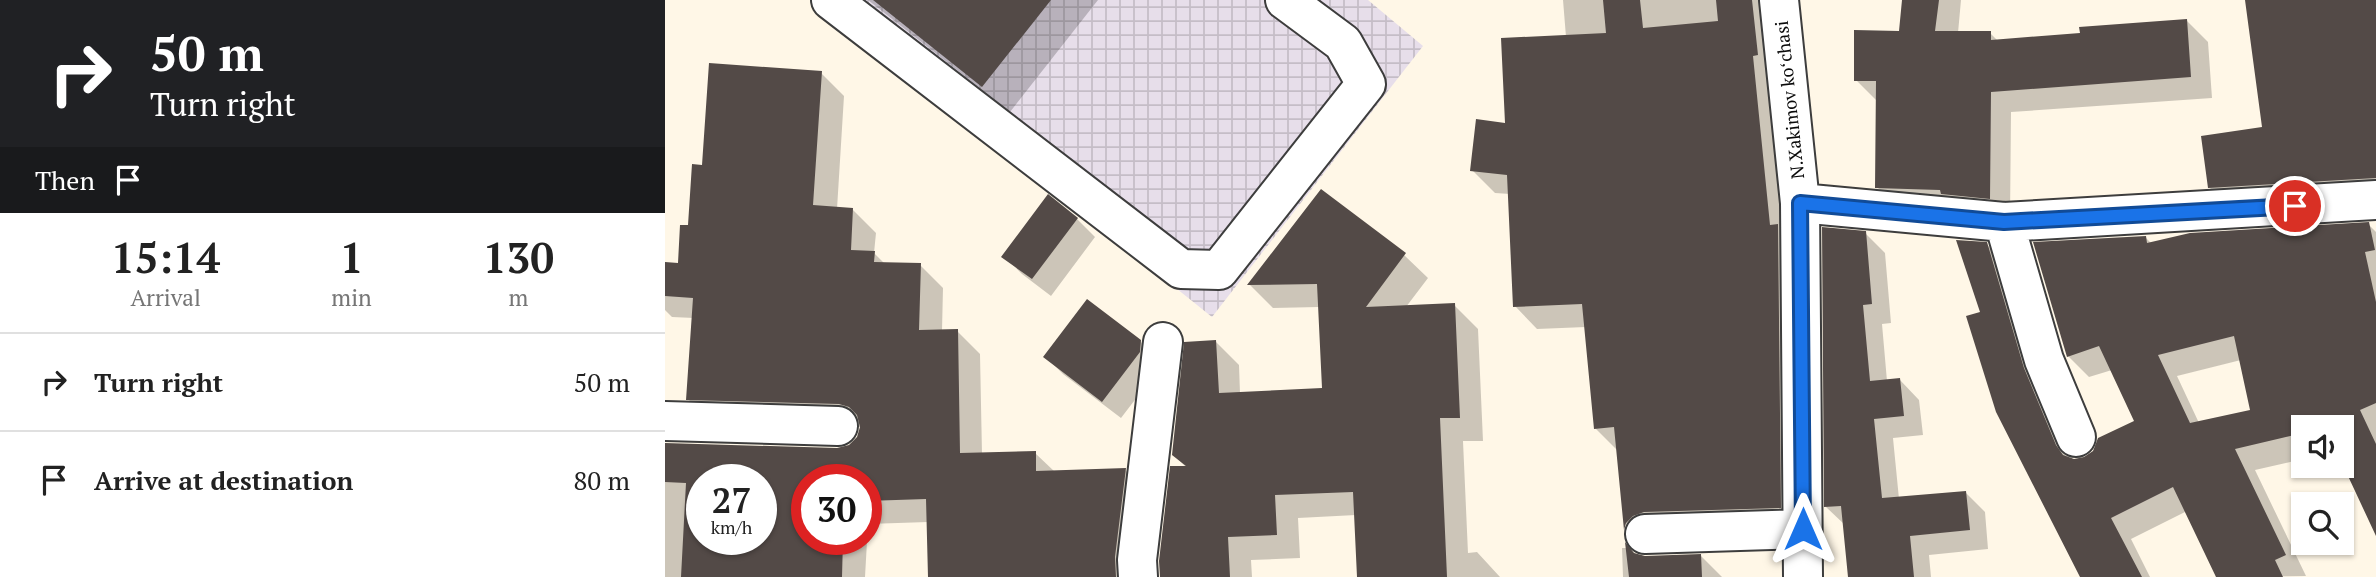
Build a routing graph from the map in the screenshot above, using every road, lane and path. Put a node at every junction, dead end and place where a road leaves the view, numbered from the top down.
1 (831, 0) edge
2 (1285, 0) edge
3 (1779, 0) edge
4 (2376, 200) edge
5 (1800, 203) junction
6 (2004, 222) junction
7 (1163, 342) dead end
8 (665, 421) edge
9 (838, 426) dead end
10 (2075, 437) dead end
11 (1803, 529) junction
12 (1645, 534) dead end
13 (1138, 577) edge
14 (1803, 577) edge

1 - 2 street
3 - 5 street, N.Xakimov koʻchasi
4 - 6 street
5 - 6 street
5 - 11 street, N.Xakimov koʻchasi
6 - 10 street
7 - 13 street
8 - 9 street
11 - 12 street
11 - 14 street, N.Xakimov koʻchasi

